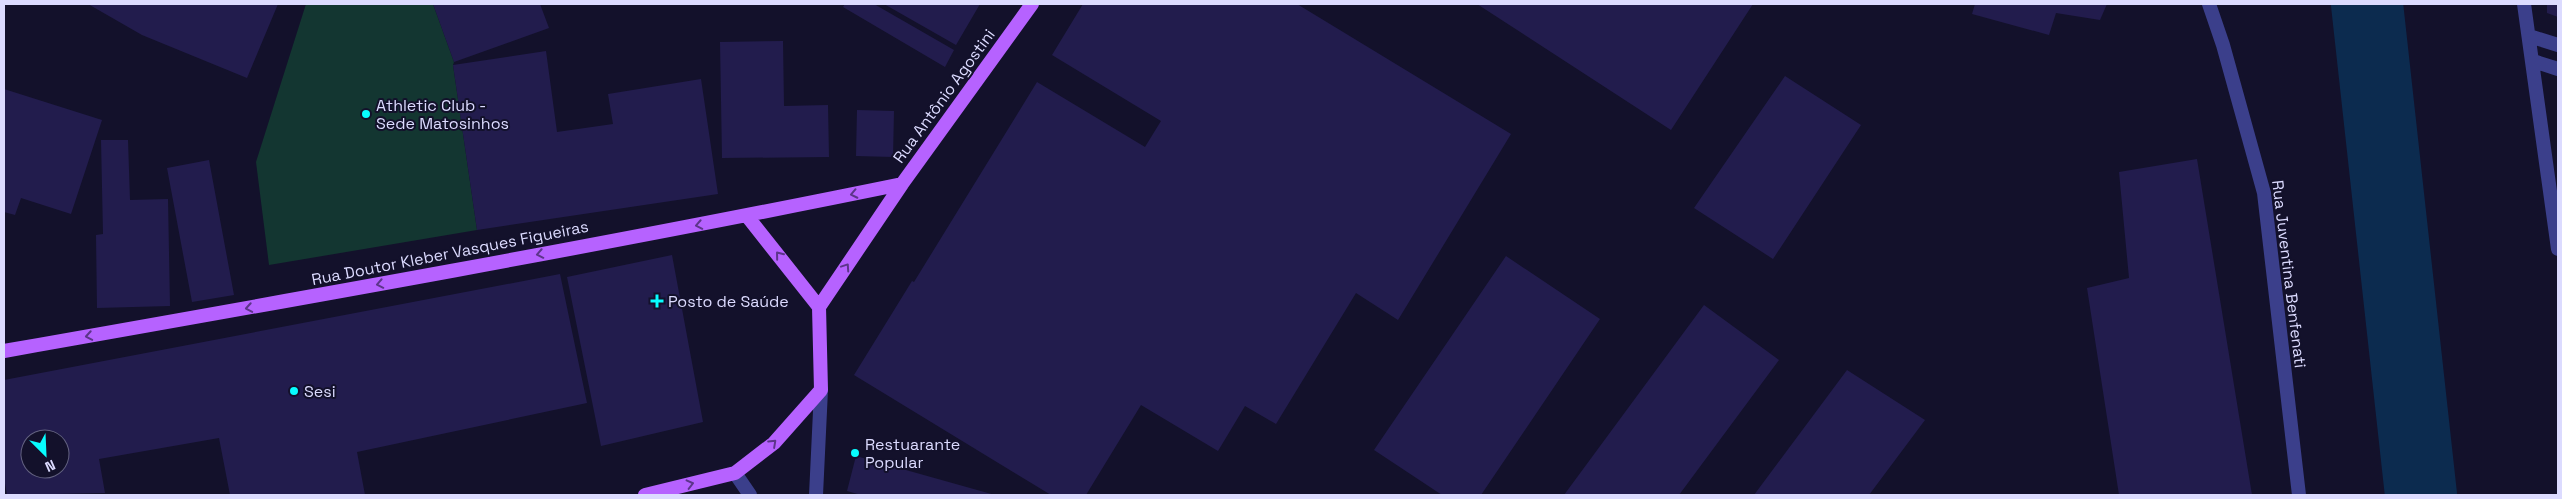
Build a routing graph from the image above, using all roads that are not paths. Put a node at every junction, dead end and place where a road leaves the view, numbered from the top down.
1 (1032, 4) edge
2 (2209, 4) edge
3 (2524, 4) edge
4 (2529, 36) junction
5 (2558, 45) edge
6 (2533, 62) junction
7 (2558, 70) edge
8 (902, 184) junction
9 (747, 216) junction
10 (2558, 248) edge
11 (819, 307) junction
12 (4, 351) edge
13 (821, 390) junction
14 (735, 473) junction
15 (645, 495) edge
16 (750, 495) edge
17 (816, 495) edge
18 (2298, 495) edge

1 - 8 main road, Rua Antônio Agostini
2 - 18 street, Rua Juventina Benfenati
3 - 4 street
4 - 5 street
4 - 6 street
6 - 7 street
6 - 10 street
8 -> 9 main road, Rua Doutor Kleber Vasques Figueiras
11 -> 8 main road, Rua Antônio Agostini
11 -> 9 main road
9 -> 12 main road, Rua Doutor Kleber Vasques Figueiras
11 - 13 main road
14 -> 13 main road
13 - 17 street
15 -> 14 main road
14 - 16 street

